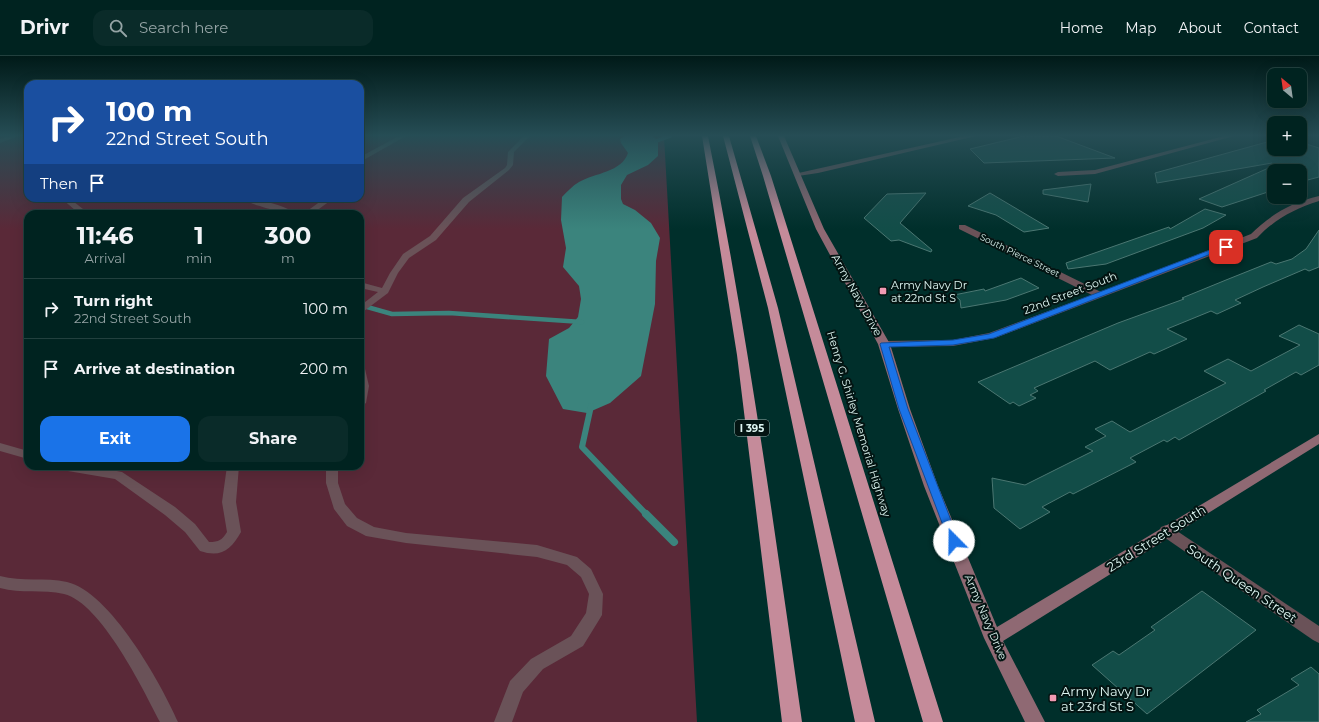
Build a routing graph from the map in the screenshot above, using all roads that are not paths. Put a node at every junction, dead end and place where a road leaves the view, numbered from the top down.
1 (508, 167) edge
2 (710, 167) edge
3 (735, 167) edge
4 (764, 167) edge
5 (795, 167) edge
6 (835, 167) edge
7 (1114, 167) edge
8 (798, 174) junction
9 (1058, 174) dead end
10 (1319, 198) edge
11 (69, 202) edge
12 (254, 202) edge
13 (324, 202) edge
14 (78, 210) edge
15 (283, 210) edge
16 (313, 210) edge
17 (962, 226) dead end
18 (364, 286) edge
19 (385, 291) junction
20 (1100, 295) junction
21 (364, 308) edge
22 (884, 344) junction
23 (1319, 438) edge
24 (0, 446) edge
25 (24, 454) edge
26 (87, 470) edge
27 (233, 470) edge
28 (332, 470) edge
29 (1166, 532) junction
30 (0, 582) edge
31 (1319, 635) edge
32 (993, 638) junction
33 (168, 722) edge
34 (503, 722) edge
35 (792, 722) edge
36 (865, 722) edge
37 (933, 722) edge
38 (1035, 722) edge

1 - 19 lane
2 - 35 highway, I 395
3 - 36 highway
4 - 37 highway, Henry G. Shirley Memorial Highway
5 - 8 street, Army Navy Drive
6 - 8 street
7 - 9 street
8 - 22 street, Army Navy Drive
10 - 20 street, 22nd Street South
11 - 14 lane
12 - 15 lane
13 - 16 lane
17 - 20 street, South Pierce Street
18 - 19 lane
19 - 21 lane
20 - 22 street, 22nd Street South
22 - 32 street, Army Navy Drive
23 - 29 street, 23rd Street South
24 - 25 lane
26 - 27 lane
28 - 34 lane
29 - 31 street, South Queen Street
29 - 32 street, 23rd Street South
30 - 33 lane
32 - 38 street, Army Navy Drive

